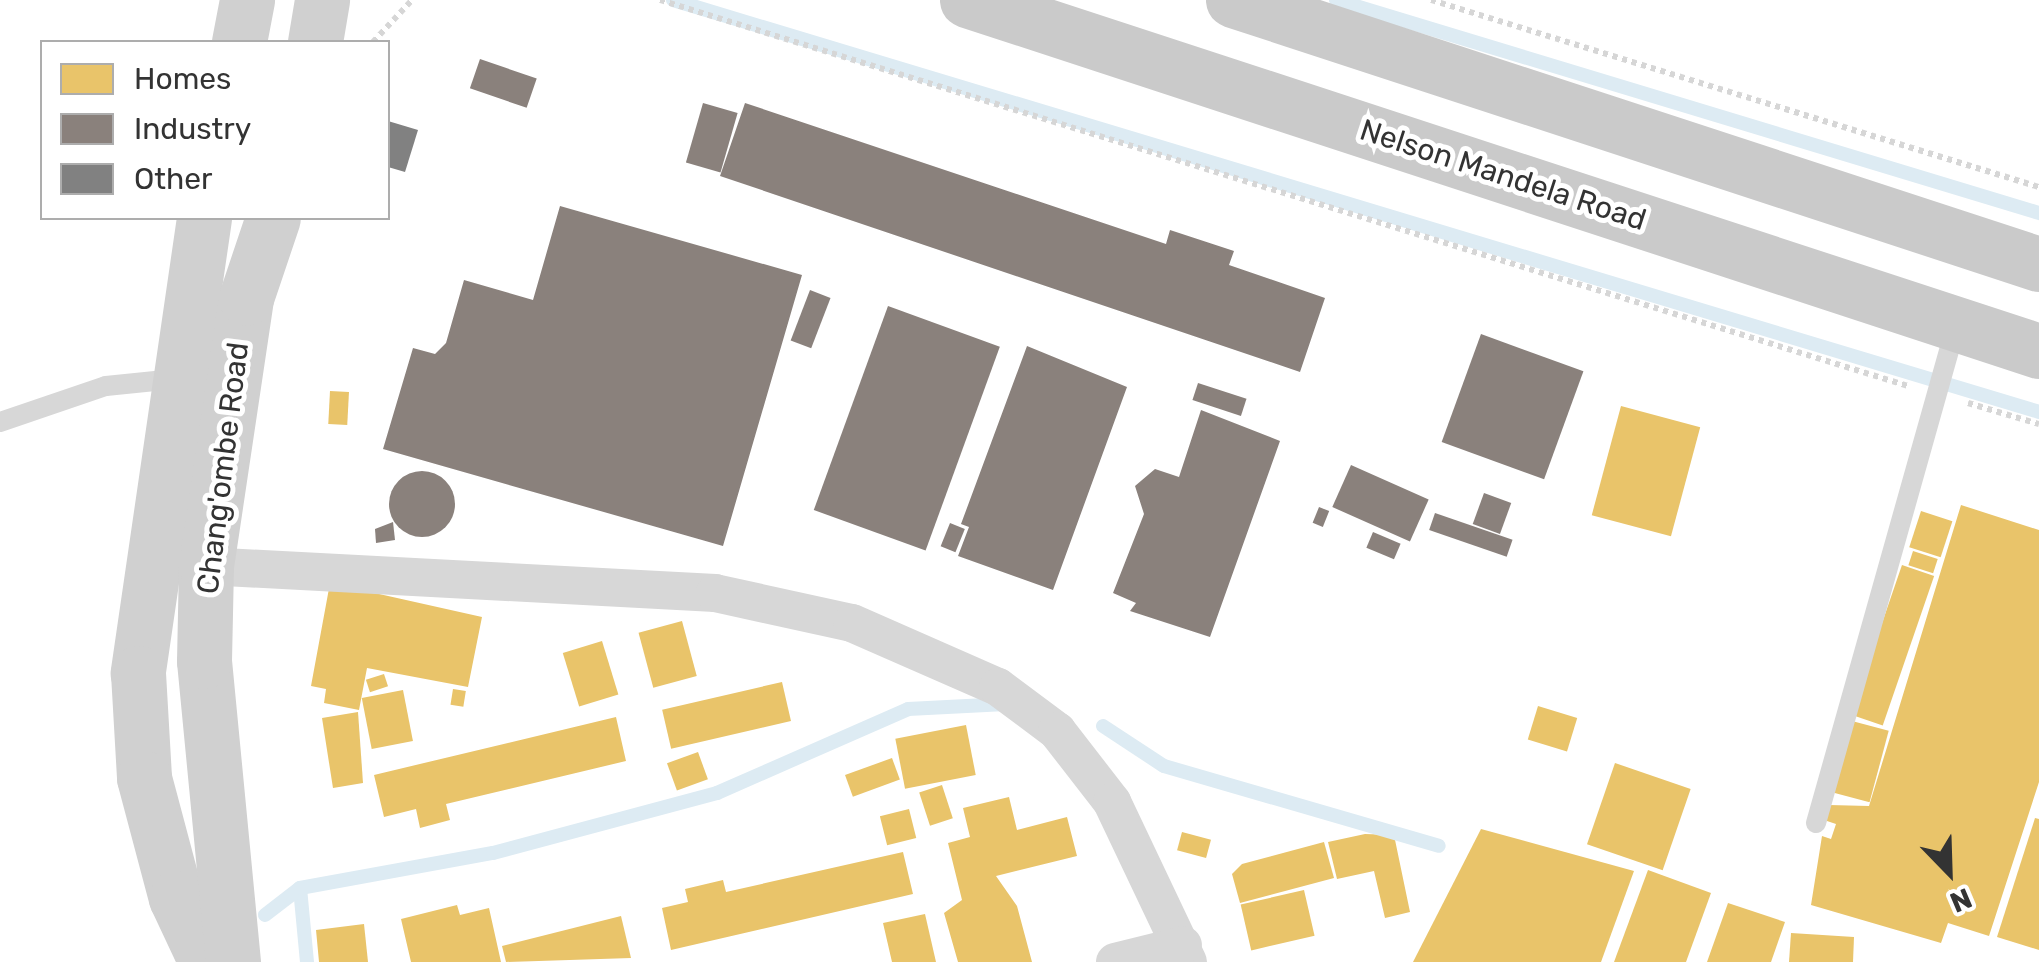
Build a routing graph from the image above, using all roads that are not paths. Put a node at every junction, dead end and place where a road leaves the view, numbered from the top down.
1 (248, 0) edge
2 (322, 0) edge
3 (967, 0) edge
4 (1233, 0) edge
5 (238, 40) edge
6 (315, 40) edge
7 (204, 220) edge
8 (272, 220) edge
9 (2039, 264) edge
10 (1956, 324) junction
11 (2039, 351) edge
12 (174, 379) junction
13 (0, 422) edge
14 (206, 566) junction
15 (1816, 822) dead end
16 (1186, 954) edge
17 (206, 962) edge
18 (232, 962) edge
19 (1116, 962) edge

1 - 5 street
2 - 6 street
3 - 10 main road, Nelson Mandela Road
4 - 9 main road
7 - 12 street
8 - 14 street, Chang'ombe Road
10 - 11 main road, Nelson Mandela Road
10 - 15 lane
12 - 13 lane
12 - 17 street
14 - 16 street
14 - 18 street, Chang'ombe Road
16 - 19 street

